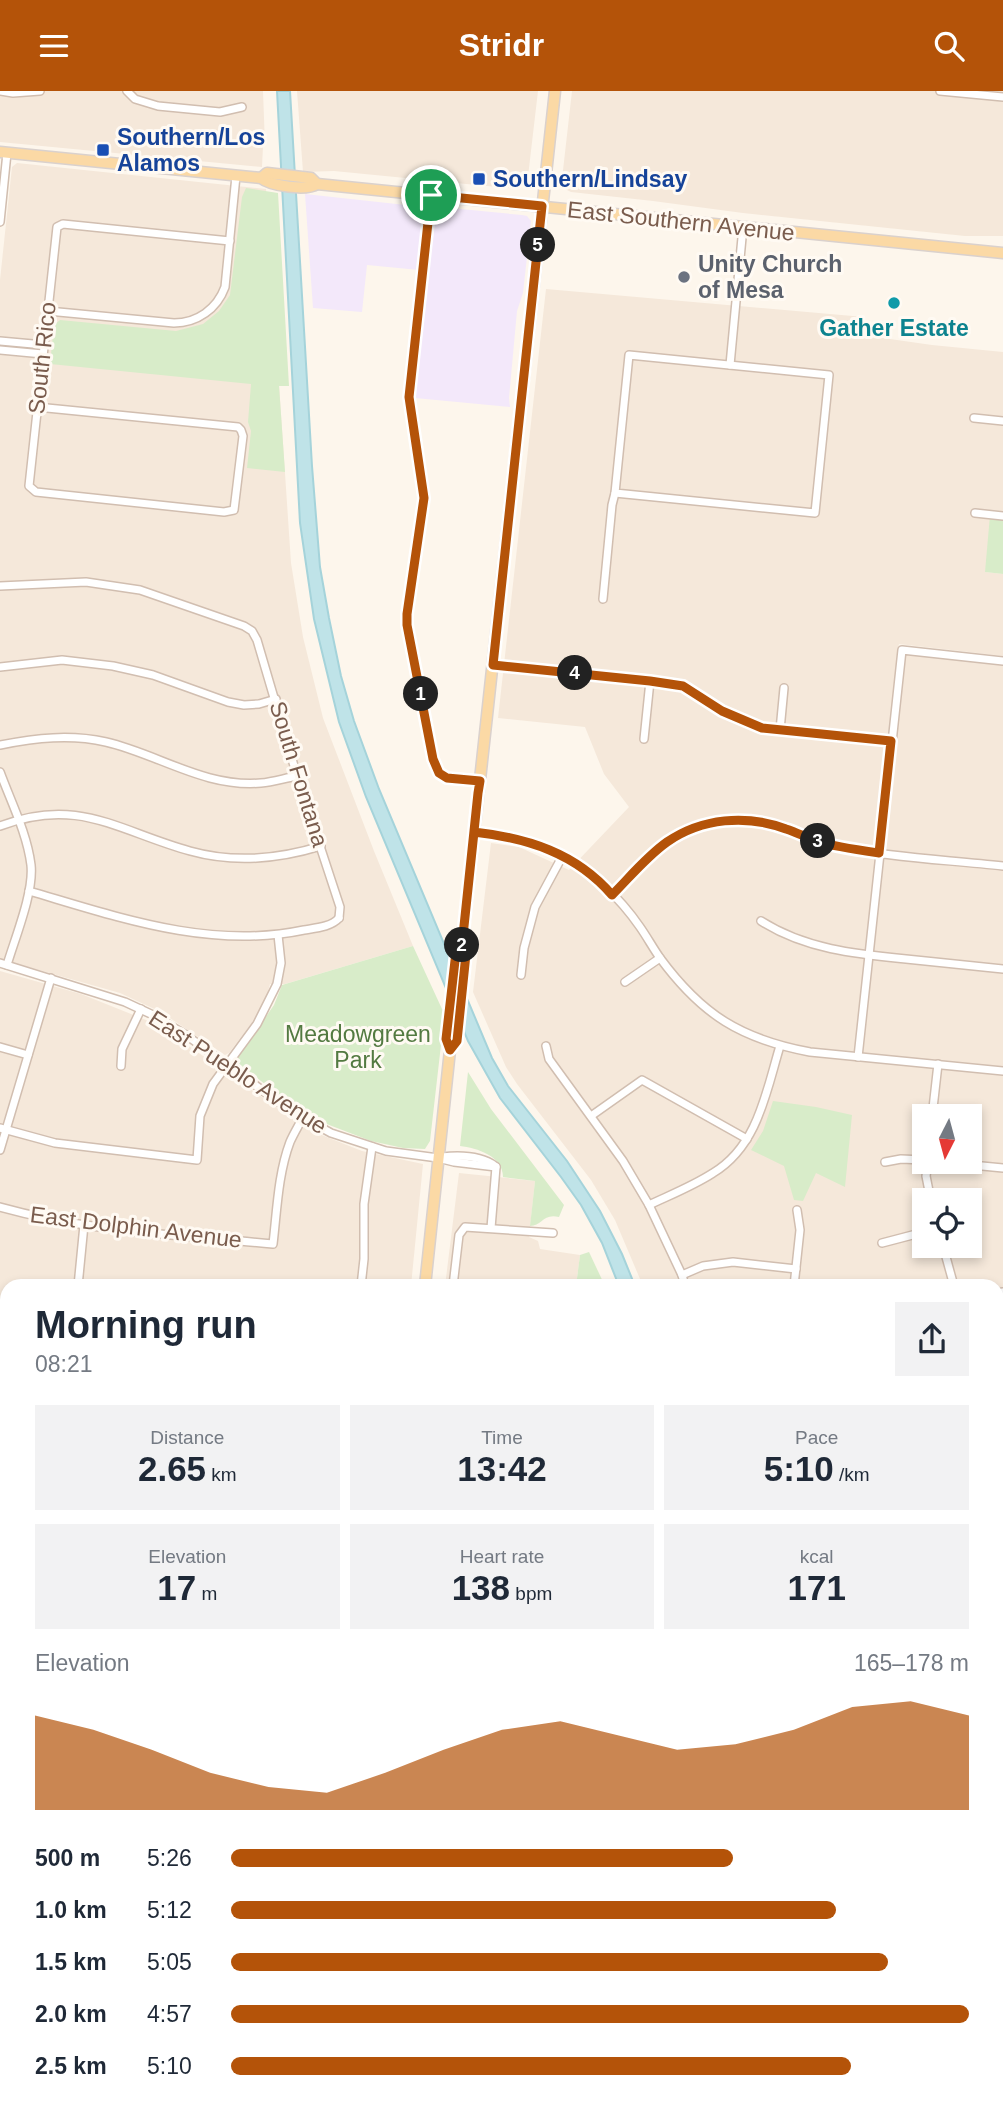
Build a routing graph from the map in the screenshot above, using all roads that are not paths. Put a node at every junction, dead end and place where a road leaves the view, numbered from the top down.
1 (0, 91) edge
2 (40, 91) edge
3 (127, 91) edge
4 (555, 91) edge
5 (940, 91) edge
6 (971, 92) edge
7 (1003, 97) edge
8 (242, 107) dead end
9 (4, 152) edge
10 (236, 176) junction
11 (431, 195) junction
12 (542, 206) junction
13 (0, 222) edge
14 (743, 227) junction
15 (230, 241) junction
16 (1003, 253) edge
17 (48, 311) junction
18 (0, 341) edge
19 (0, 350) edge
20 (43, 350) junction
21 (730, 365) junction
22 (37, 407) junction
23 (974, 418) dead end
24 (1003, 421) edge
25 (615, 493) junction
26 (975, 513) dead end
27 (1003, 516) edge
28 (0, 586) edge
29 (603, 599) dead end
30 (1003, 661) edge
31 (493, 665) junction
32 (0, 667) edge
33 (650, 681) junction
34 (784, 688) dead end
35 (276, 699) junction
36 (780, 730) junction
37 (644, 739) dead end
38 (891, 741) junction
39 (0, 745) edge
40 (0, 772) edge
41 (298, 776) junction
42 (480, 781) junction
43 (18, 819) junction
44 (0, 826) edge
45 (474, 832) junction
46 (321, 846) junction
47 (879, 853) junction
48 (563, 855) junction
49 (1003, 866) edge
50 (29, 891) junction
51 (612, 895) junction
52 (761, 921) dead end
53 (278, 935) junction
54 (462, 945) junction
55 (868, 955) junction
56 (660, 958) junction
57 (4, 964) edge
58 (1003, 969) edge
59 (522, 975) dead end
60 (51, 978) junction
61 (625, 982) dead end
62 (141, 1009) junction
63 (546, 1046) dead end
64 (780, 1046) junction
65 (0, 1047) edge
66 (450, 1050) junction
67 (28, 1055) junction
68 (859, 1057) junction
69 (227, 1064) junction
70 (938, 1065) junction
71 (121, 1066) dead end
72 (1003, 1071) edge
73 (934, 1104) edge
74 (591, 1116) junction
75 (303, 1117) junction
76 (3, 1129) edge
77 (747, 1139) junction
78 (372, 1147) junction
79 (0, 1150) edge
80 (438, 1158) junction
81 (912, 1160) edge
82 (885, 1162) dead end
83 (982, 1166) edge
84 (1003, 1168) edge
85 (649, 1205) junction
86 (0, 1207) edge
87 (797, 1210) dead end
88 (84, 1225) junction
89 (491, 1228) junction
90 (553, 1233) dead end
91 (912, 1235) edge
92 (882, 1243) dead end
93 (946, 1258) edge
94 (796, 1269) junction
95 (682, 1275) junction
96 (79, 1279) edge
97 (362, 1279) edge
98 (426, 1279) edge
99 (454, 1279) edge
100 (683, 1279) edge
101 (795, 1279) edge
102 (952, 1279) edge

1 - 2 street
3 - 8 street
4 - 12 main road
5 - 6 street
6 - 7 street
9 - 10 main road, East Southern Avenue
9 - 13 street
10 - 11 main road, East Southern Avenue
10 - 15 street
11 - 12 main road, East Southern Avenue
11 - 42 street
12 - 14 main road, East Southern Avenue
12 - 31 main road
14 - 16 main road, East Southern Avenue
14 - 21 street
15 - 17 street
15 - 17 street, South Rico
17 - 20 street, South Rico
18 - 20 street
19 - 20 street
20 - 22 street, South Rico
21 - 25 street
21 - 25 street
22 - 22 street, South Rico
23 - 24 street
25 - 29 street
26 - 27 street
28 - 35 street, South Fontana
30 - 38 street
31 - 33 street
31 - 42 main road
32 - 35 street
33 - 36 street
33 - 37 street
34 - 36 street
35 - 41 street, South Fontana
36 - 38 street
38 - 47 street
39 - 41 street
40 - 43 street
41 - 46 street, South Fontana
42 - 45 main road
43 - 44 street
43 - 46 street
43 - 50 street
45 - 48 street
45 - 54 main road
46 - 53 street, South Fontana
47 - 49 street
47 - 51 street
47 - 55 street
48 - 51 street
48 - 59 street
50 - 53 street
50 - 57 street
51 - 56 street
52 - 55 street
53 - 69 street
54 - 66 main road
54 - 66 main road
55 - 58 street
55 - 68 street
56 - 61 street
56 - 64 street
57 - 60 street, East Pueblo Avenue
60 - 62 street, East Pueblo Avenue
60 - 67 street
62 - 69 street, East Pueblo Avenue
62 - 71 street
63 - 74 street
64 - 68 street
64 - 77 street
65 - 67 street
66 - 80 main road
67 - 76 street
68 - 70 street
69 - 75 street, East Pueblo Avenue
69 - 76 street
70 - 72 street
70 - 73 street
74 - 77 street
74 - 85 street
75 - 78 street, East Pueblo Avenue
75 - 88 street, East Dolphin Avenue
76 - 79 street
77 - 85 street
78 - 80 street, East Pueblo Avenue
78 - 97 street
80 - 89 street, East Pueblo Avenue
80 - 98 main road
81 - 82 street
83 - 84 street
85 - 95 street
86 - 88 street, East Dolphin Avenue
87 - 94 street
88 - 96 street
89 - 90 street
89 - 99 street
91 - 92 street
93 - 102 street
94 - 95 street
94 - 101 street
95 - 100 street

